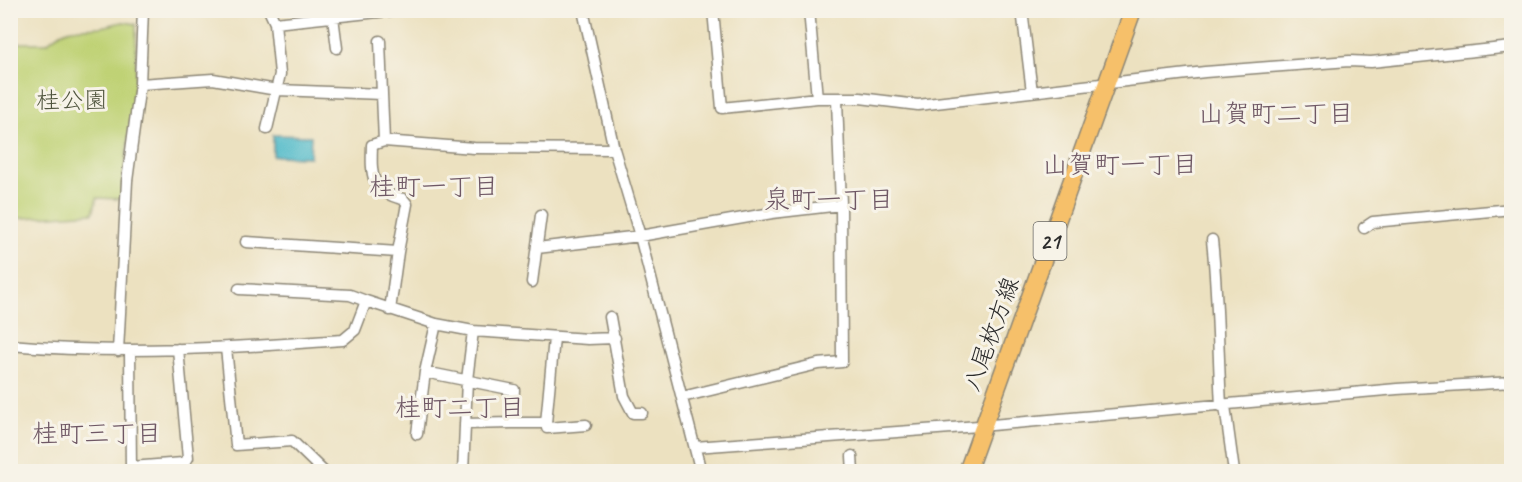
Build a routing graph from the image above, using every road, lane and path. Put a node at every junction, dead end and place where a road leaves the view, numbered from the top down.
1 (143, 10) edge
2 (269, 10) edge
3 (397, 10) edge
4 (583, 10) edge
5 (713, 10) edge
6 (809, 10) edge
7 (1022, 10) edge
8 (1133, 10) edge
9 (333, 17) junction
10 (275, 22) junction
11 (380, 41) dead end
12 (1512, 47) edge
13 (337, 48) dead end
14 (1107, 83) junction
15 (140, 84) junction
16 (277, 90) junction
17 (1032, 92) junction
18 (382, 94) junction
19 (817, 98) junction
20 (837, 100) junction
21 (267, 129) dead end
22 (384, 141) junction
23 (614, 149) junction
24 (841, 205) junction
25 (1512, 208) edge
26 (541, 215) dead end
27 (1364, 228) dead end
28 (639, 236) junction
29 (1212, 240) dead end
30 (246, 242) dead end
31 (537, 248) junction
32 (398, 252) junction
33 (532, 282) dead end
34 (239, 289) dead end
35 (366, 301) junction
36 (390, 310) junction
37 (610, 317) dead end
38 (436, 324) junction
39 (473, 331) junction
40 (554, 338) junction
41 (615, 338) junction
42 (10, 345) edge
43 (226, 348) junction
44 (178, 349) junction
45 (118, 351) junction
46 (130, 351) junction
47 (425, 372) junction
48 (467, 380) junction
49 (1512, 382) edge
50 (682, 397) junction
51 (1223, 406) junction
52 (642, 413) dead end
53 (512, 423) junction
54 (546, 423) junction
55 (465, 424) junction
56 (586, 425) dead end
57 (984, 425) junction
58 (417, 434) dead end
59 (695, 447) junction
60 (852, 456) dead end
61 (131, 469) edge
62 (324, 471) edge
63 (463, 471) edge
64 (701, 471) edge
65 (853, 471) edge
66 (967, 471) edge
67 (1234, 471) edge

1 - 15 street
2 - 10 street
3 - 9 street
4 - 23 street
5 - 19 street
6 - 19 street
7 - 17 street
8 - 14 main road, 八尾枚方線 / 21
9 - 10 street
9 - 13 street
10 - 16 street
11 - 18 street
12 - 14 street
14 - 17 street
14 - 57 main road, 八尾枚方線 / 21
15 - 16 street
15 - 45 street
16 - 18 street
16 - 21 street
17 - 20 street
18 - 22 street
19 - 20 street
20 - 24 street
22 - 23 street
22 - 32 street
23 - 28 street
24 - 28 street
24 - 50 street
25 - 27 street
26 - 31 street
28 - 31 street
28 - 50 street
29 - 51 street
30 - 32 street
31 - 33 street
32 - 36 street
34 - 35 street
35 - 36 street
35 - 43 street
36 - 38 street
37 - 41 street
38 - 39 street
38 - 47 street
39 - 40 street
39 - 48 street
40 - 41 street
40 - 54 street
41 - 52 street
42 - 45 street
43 - 44 street
43 - 62 street
44 - 46 street
44 - 61 street
45 - 46 street
46 - 61 street
47 - 48 street
47 - 58 street
48 - 53 street
48 - 55 street
49 - 51 street
50 - 59 street
51 - 57 street
51 - 67 street
53 - 54 street
53 - 55 street
54 - 56 street
55 - 63 street
57 - 59 street
57 - 66 main road, 八尾枚方線 / 21
59 - 64 street
60 - 65 street

